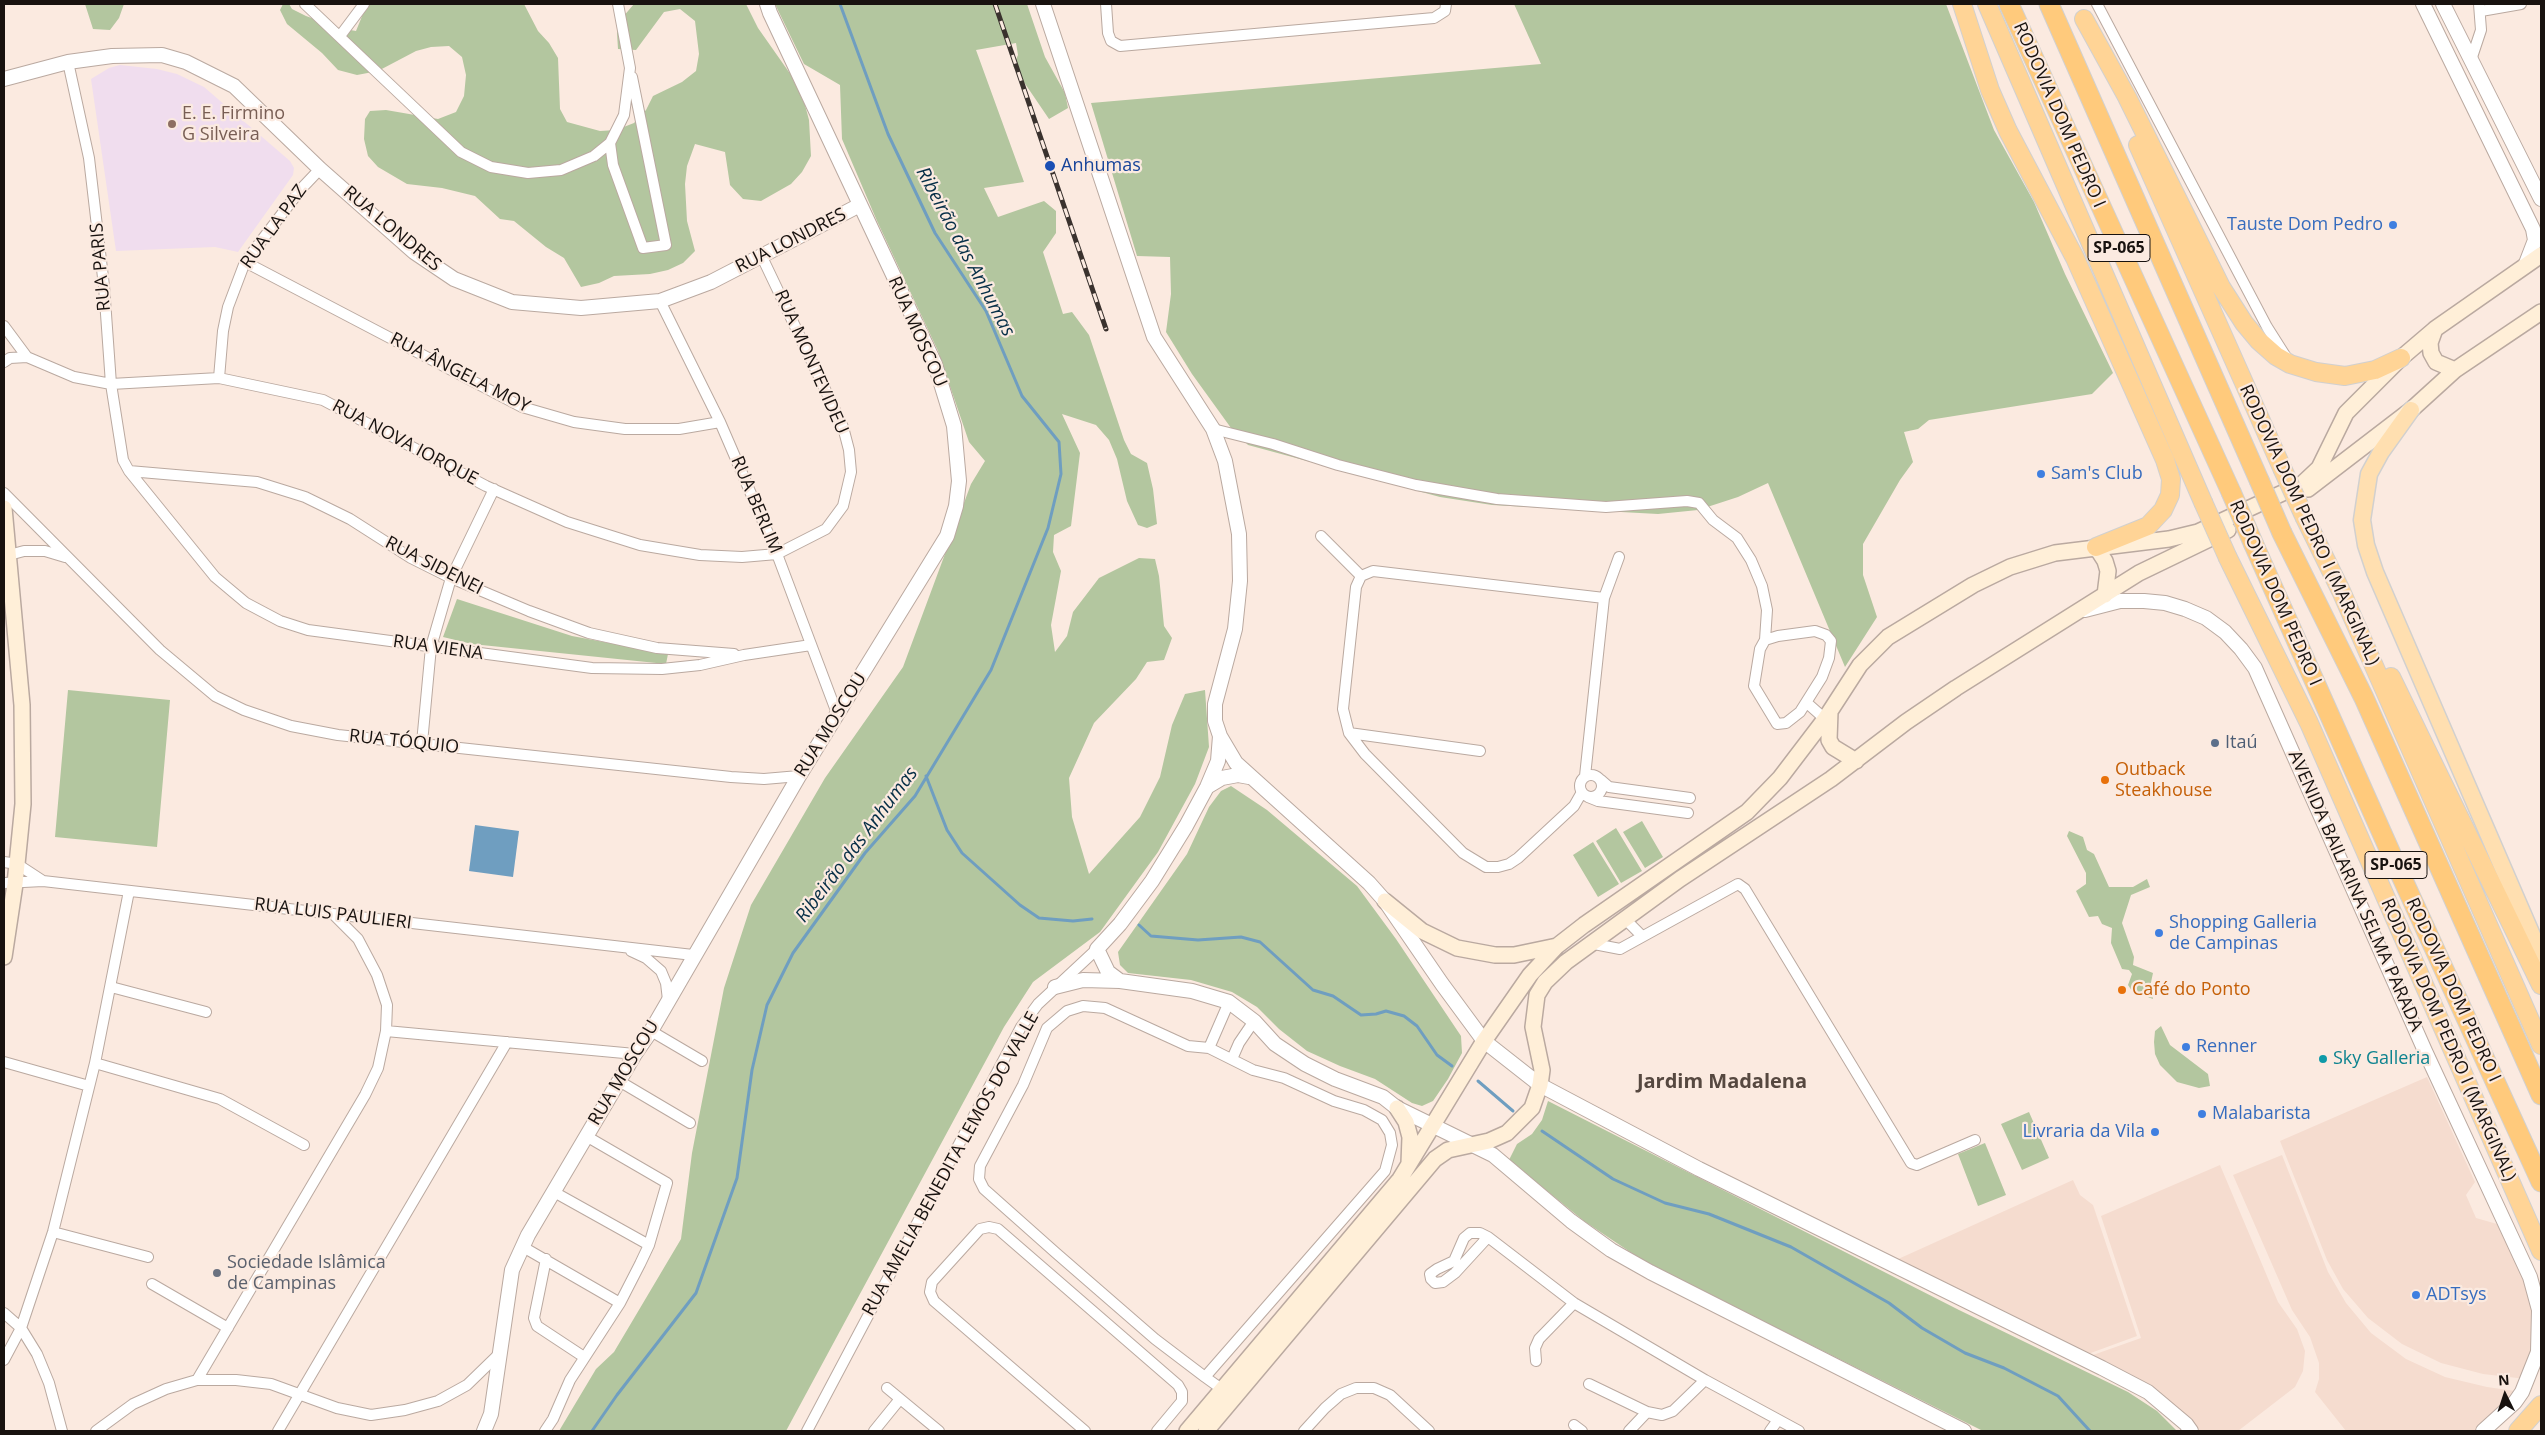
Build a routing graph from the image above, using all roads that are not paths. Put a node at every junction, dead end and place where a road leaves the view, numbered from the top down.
1 (305, 4) edge
2 (364, 4) edge
3 (618, 4) edge
4 (767, 4) edge
5 (1043, 4) edge
6 (1106, 4) edge
7 (1446, 4) edge
8 (1962, 4) edge
9 (1987, 4) edge
10 (2009, 4) edge
11 (2049, 4) edge
12 (2097, 4) edge
13 (2423, 4) edge
14 (2443, 4) edge
15 (2521, 4) edge
16 (2480, 7) edge
17 (2081, 11) edge
18 (340, 36) junction
19 (2471, 60) junction
20 (68, 62) junction
21 (630, 68) junction
22 (6, 80) edge
23 (610, 143) junction
24 (320, 168) junction
25 (2541, 199) edge
26 (860, 205) junction
27 (2537, 228) edge
28 (2541, 255) edge
29 (762, 257) junction
30 (245, 262) junction
31 (2525, 266) junction
32 (660, 301) junction
33 (2541, 312) edge
34 (4, 326) edge
35 (2435, 329) junction
36 (27, 357) junction
37 (2401, 358) junction
38 (4, 362) edge
39 (2290, 364) junction
40 (2456, 370) junction
41 (219, 378) junction
42 (111, 384) junction
43 (2411, 410) junction
44 (720, 422) junction
45 (1213, 429) junction
46 (129, 471) junction
47 (494, 488) junction
48 (4, 493) edge
49 (2203, 502) joint
50 (4, 508) edge
51 (1321, 536) dead end
52 (2096, 547) junction
53 (778, 554) junction
54 (9, 555) junction
55 (1618, 557) dead end
56 (69, 558) junction
57 (1360, 576) junction
58 (451, 578) junction
59 (2342, 591) junction
60 (2105, 596) junction
61 (1604, 598) junction
62 (2075, 613) junction
63 (1766, 640) junction
64 (811, 645) junction
65 (431, 647) junction
66 (675, 649) junction
67 (699, 651) junction
68 (744, 655) junction
69 (700, 665) junction
70 (676, 668) junction
71 (1807, 703) junction
72 (1828, 715) junction
73 (838, 716) junction
74 (1349, 733) junction
75 (1220, 736) junction
76 (422, 744) junction
77 (1480, 751) dead end
78 (1856, 761) junction
79 (799, 776) junction
80 (1249, 776) junction
81 (1585, 776) junction
82 (1601, 780) junction
83 (1207, 787) junction
84 (1585, 794) junction
85 (1690, 798) dead end
86 (1688, 813) dead end
87 (10, 863) edge
88 (44, 881) junction
89 (9, 884) edge
90 (128, 891) junction
91 (1384, 901) junction
92 (333, 914) junction
93 (1624, 918) junction
94 (1642, 936) junction
95 (1589, 943) junction
96 (1557, 946) junction
97 (623, 948) junction
98 (1097, 950) junction
99 (693, 956) junction
100 (2541, 956) edge
101 (4, 957) edge
102 (1120, 981) junction
103 (2541, 985) edge
104 (111, 987) junction
105 (1055, 987) junction
106 (668, 1000) junction
107 (1230, 1002) junction
108 (206, 1012) dead end
109 (1254, 1021) junction
110 (386, 1031) junction
111 (651, 1031) junction
112 (1484, 1041) junction
113 (507, 1042) junction
114 (2541, 1045) edge
115 (1209, 1048) junction
116 (635, 1054) junction
117 (1232, 1059) junction
118 (702, 1061) dead end
119 (4, 1062) edge
120 (95, 1063) junction
121 (619, 1081) junction
122 (1540, 1085) junction
123 (89, 1086) junction
124 (2541, 1095) edge
125 (1397, 1108) junction
126 (690, 1123) dead end
127 (1435, 1124) junction
128 (586, 1136) junction
129 (1975, 1140) dead end
130 (1475, 1144) junction
131 (304, 1145) dead end
132 (1409, 1165) junction
133 (2541, 1182) edge
134 (554, 1192) junction
135 (53, 1232) junction
136 (1488, 1237) junction
137 (649, 1245) junction
138 (523, 1247) junction
139 (2541, 1252) edge
140 (148, 1257) dead end
141 (546, 1259) junction
142 (152, 1284) dead end
143 (620, 1303) junction
144 (1574, 1303) junction
145 (4, 1313) edge
146 (21, 1328) junction
147 (228, 1328) junction
148 (500, 1353) junction
149 (584, 1357) junction
150 (4, 1360) edge
151 (1536, 1361) dead end
152 (1205, 1377) junction
153 (198, 1380) junction
154 (1705, 1380) junction
155 (1589, 1384) dead end
156 (887, 1388) dead end
157 (1223, 1390) junction
158 (301, 1394) junction
159 (900, 1399) junction
160 (2541, 1405) edge
161 (1647, 1412) junction
162 (1778, 1420) junction
163 (62, 1431) edge
164 (96, 1431) edge
165 (278, 1431) edge
166 (484, 1431) edge
167 (545, 1431) edge
168 (807, 1431) edge
169 (874, 1431) edge
170 (939, 1431) edge
171 (1084, 1431) edge
172 (1157, 1431) edge
173 (1187, 1431) edge
174 (1206, 1431) edge
175 (1304, 1431) edge
176 (1429, 1431) edge
177 (1629, 1431) edge
178 (1770, 1431) edge
179 (1799, 1431) edge
180 (1964, 1431) edge
181 (2190, 1431) edge
182 (2483, 1431) edge
183 (2518, 1431) edge

1 - 18 street
2 - 18 street
3 - 21 street
4 - 26 street, RUA MOSCOU
5 - 45 street
6 - 7 street
8 - 52 highway
9 - 49 highway, RODOVIA DOM PEDRO I
10 - 133 highway, RODOVIA DOM PEDRO I / SP-065, bridge
11 - 124 highway, RODOVIA DOM PEDRO I / SP-065, bridge
12 - 39 street
13 - 27 street
14 - 19 street
15 - 16 street
16 - 19 street
17 - 39 highway
17 - 59 highway, RODOVIA DOM PEDRO I (MARGINAL) / SP-065, bridge
18 - 23 street
19 - 25 street
20 - 22 street, RUA LONDRES
20 - 24 street, RUA LONDRES
20 - 42 street, RUA PARIS
21 - 23 street
21 - 23 street
24 - 30 street, RUA LA PAZ
24 - 32 street, RUA LONDRES
26 - 29 street, RUA LONDRES
26 - 73 street, RUA MOSCOU
27 - 31 street
28 - 31 main road
29 - 32 street, RUA LONDRES
29 - 53 street, RUA MONTEVIDEU
30 - 41 street, RUA LA PAZ
30 - 44 street, RUA ÂNGELA MOY
31 - 35 main road
32 - 44 street, RUA BERLIM
33 - 40 main road
34 - 36 street
35 - 37 main road
35 - 40 main road
36 - 38 street
36 - 42 street, RUA NOVA IORQUE
37 - 39 highway
37 - 52 main road
40 - 43 main road
41 - 42 street, RUA NOVA IORQUE
41 - 47 street, RUA NOVA IORQUE
42 - 46 street, RUA PARIS
43 - 60 main road
43 - 100 main road
44 - 53 street, RUA BERLIM
45 - 63 street
45 - 75 street
46 - 58 street, RUA SIDENEI
46 - 65 street, RUA VIENA
47 - 53 street, RUA NOVA IORQUE
47 - 58 street
48 - 56 street, RUA TÓQUIO
49 - 139 highway, RODOVIA DOM PEDRO I (MARGINAL) / SP-065, bridge
50 - 54 main road
51 - 57 street
52 - 60 main road
52 - 72 main road
53 - 64 street, RUA BERLIM
54 - 56 street, RUA TÓQUIO
54 - 87 main road
55 - 61 street
56 - 76 street, RUA TÓQUIO
57 - 61 street
57 - 74 street
58 - 65 street
58 - 66 street, RUA SIDENEI
59 - 103 highway
59 - 114 highway, RODOVIA DOM PEDRO I (MARGINAL) / SP-065
60 - 62 main road
61 - 81 street
62 - 78 main road
62 - 182 street, AVENIDA BAILARINA SELMA PARADA
63 - 71 street
63 - 71 street
64 - 68 street, RUA VIENA
64 - 73 street, RUA BERLIM
65 - 70 street, RUA VIENA
65 - 76 street
66 - 67 street, RUA SIDENEI
66 - 70 street
67 - 68 street, RUA SIDENEI
67 - 69 street
68 - 69 street, RUA VIENA
69 - 70 street, RUA VIENA
71 - 72 street
72 - 78 main road
72 - 96 main road
73 - 79 street, RUA MOSCOU
74 - 77 street
74 - 84 street
75 - 80 street
75 - 83 street, RUA AMELIA BENEDITA LEMOS DO VALLE
76 - 79 street, RUA TÓQUIO
78 - 93 main road
79 - 99 street, RUA MOSCOU
80 - 83 street
80 - 91 street
81 - 82 street
81 - 84 street
82 - 84 street
82 - 85 street
83 - 98 street, RUA AMELIA BENEDITA LEMOS DO VALLE
84 - 86 street
87 - 88 street, RUA LUIS PAULIERI
87 - 89 main road
88 - 89 street, RUA LUIS PAULIERI
88 - 90 street, RUA LUIS PAULIERI
89 - 101 main road
90 - 92 street, RUA LUIS PAULIERI
90 - 104 street
91 - 96 main road
91 - 112 street
92 - 97 street, RUA LUIS PAULIERI
92 - 110 street
93 - 94 street
93 - 95 main road
94 - 95 street
94 - 129 street
95 - 122 main road
96 - 112 main road
97 - 99 street, RUA LUIS PAULIERI
97 - 106 street, RUA LUIS PAULIERI
98 - 102 street
98 - 105 street, RUA AMELIA BENEDITA LEMOS DO VALLE
99 - 106 street, RUA MOSCOU
102 - 105 street
102 - 107 street
104 - 108 street
104 - 120 street
105 - 168 street, RUA AMELIA BENEDITA LEMOS DO VALLE
106 - 111 street, RUA MOSCOU
107 - 109 street
107 - 115 street
109 - 117 street
109 - 125 street
110 - 113 street
110 - 147 street
111 - 116 street, RUA MOSCOU
111 - 118 street
112 - 122 street
112 - 127 main road
113 - 116 street
113 - 158 street
115 - 117 street
115 - 152 street
116 - 121 street, RUA MOSCOU
117 - 152 street
119 - 123 street
120 - 123 street
120 - 131 street
121 - 126 street
121 - 128 street, RUA MOSCOU
122 - 130 main road
122 - 181 street
123 - 135 street
125 - 127 street
125 - 132 main road
127 - 130 street
127 - 132 main road
128 - 134 street, RUA MOSCOU
128 - 137 street
130 - 174 main road
130 - 180 street
132 - 157 main road
134 - 137 street
134 - 138 street, RUA MOSCOU
135 - 140 street
135 - 146 street
136 - 136 street
136 - 144 street
137 - 143 street
138 - 141 street
138 - 148 street, RUA MOSCOU
141 - 143 street
141 - 149 street
142 - 147 street
143 - 149 street
144 - 151 street
144 - 154 street
145 - 146 street
146 - 150 street
146 - 163 street
147 - 153 street
148 - 158 street
148 - 166 street, RUA MOSCOU
149 - 167 street
152 - 157 street
153 - 158 street
153 - 164 street
154 - 161 street
154 - 162 street
155 - 161 street
156 - 159 street
157 - 173 main road
158 - 165 street
159 - 169 street
159 - 170 street
160 - 183 highway
161 - 177 street
162 - 178 street
162 - 179 street
171 - 172 street
175 - 176 street

